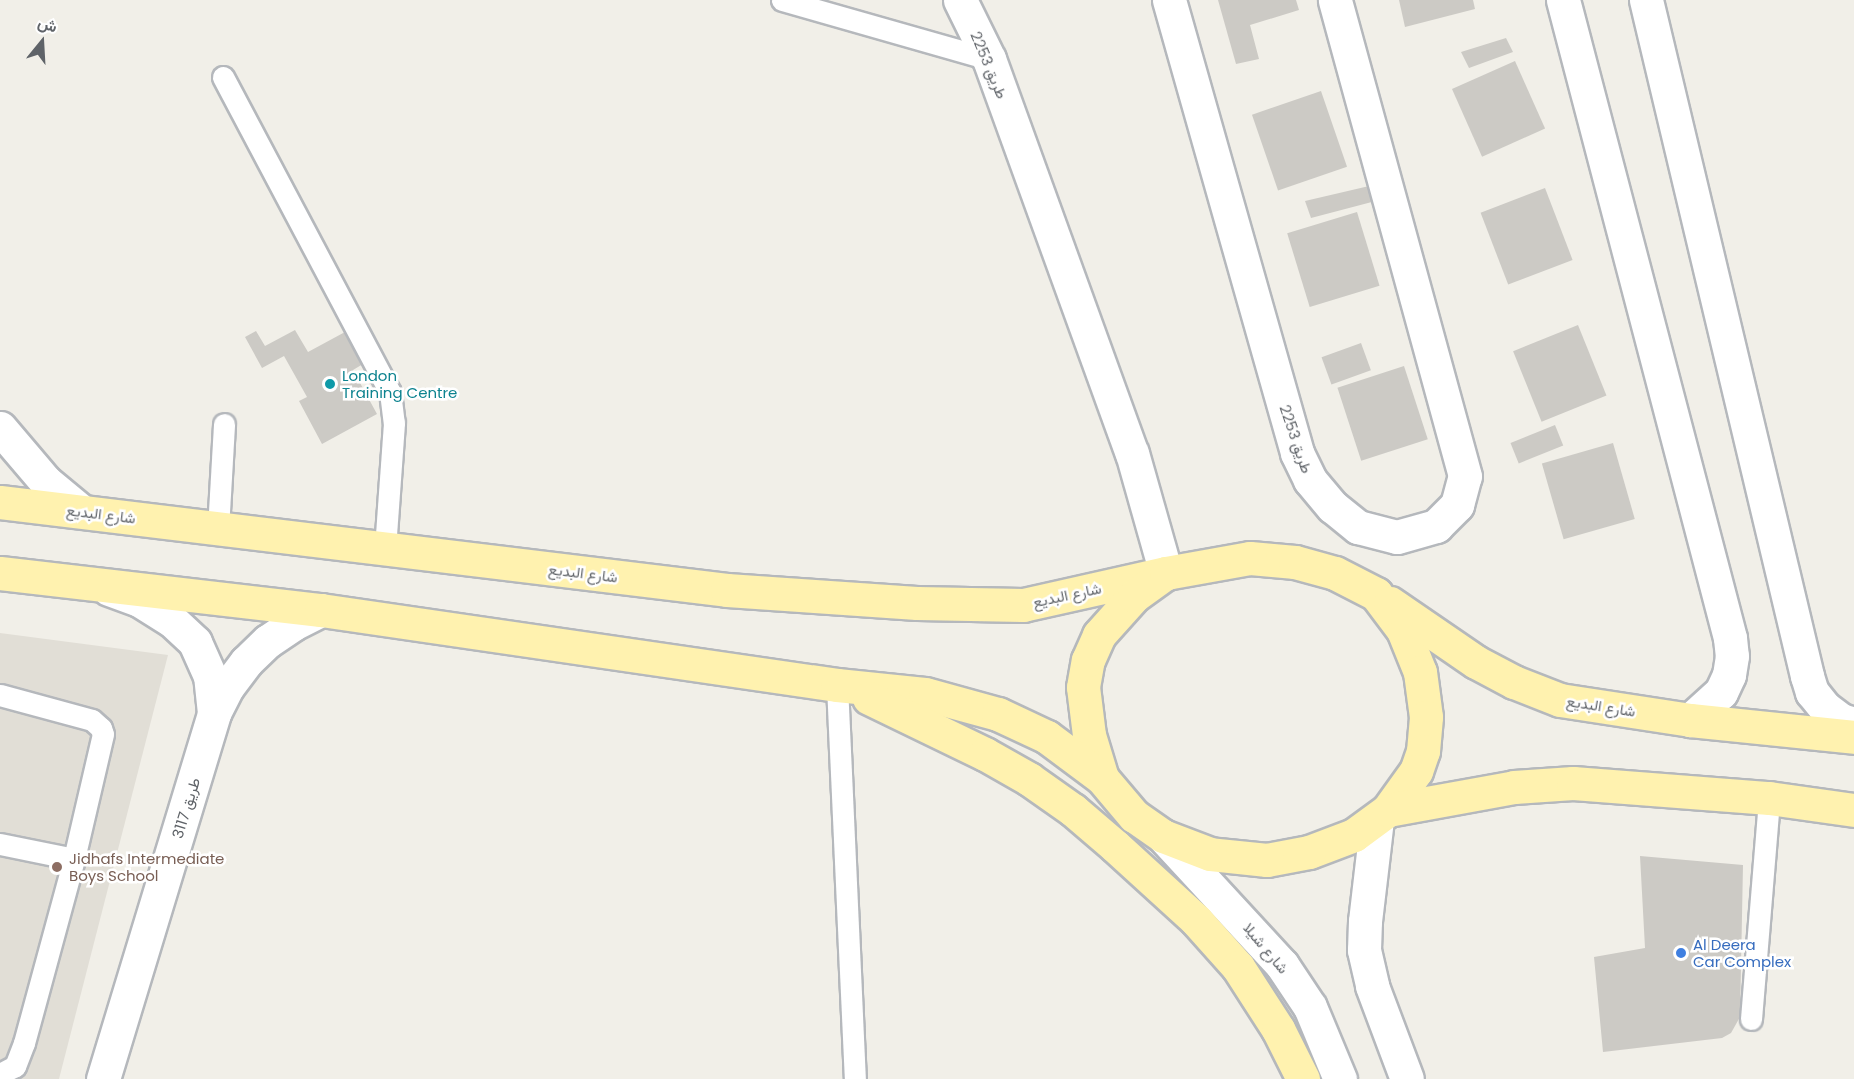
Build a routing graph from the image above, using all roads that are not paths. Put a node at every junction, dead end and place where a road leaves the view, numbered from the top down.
1 (782, 0) edge
2 (960, 0) edge
3 (1169, 0) edge
4 (1335, 0) edge
5 (1563, 0) edge
6 (1646, 0) edge
7 (989, 59) junction
8 (223, 77) dead end
9 (224, 424) dead end
10 (0, 428) edge
11 (0, 502) edge
12 (81, 512) junction
13 (218, 529) junction
14 (385, 549) junction
15 (0, 573) edge
16 (1166, 573) junction
17 (102, 586) junction
18 (1376, 594) junction
19 (321, 610) junction
20 (837, 686) junction
21 (0, 695) edge
22 (214, 713) junction
23 (1690, 720) junction
24 (1854, 724) edge
25 (1854, 737) edge
26 (1102, 778) junction
27 (1769, 798) junction
28 (1854, 810) edge
29 (1382, 815) junction
30 (1164, 836) junction
31 (0, 844) edge
32 (74, 859) junction
33 (1751, 1020) dead end
34 (0, 1074) edge
35 (103, 1079) edge
36 (855, 1079) edge
37 (1303, 1079) edge
38 (1340, 1079) edge
39 (1407, 1079) edge

1 - 7 lane
2 - 7 street, طريق 2253
3 - 4 street, طريق 2253
5 - 23 street
6 - 24 street
7 - 16 street, طريق 2253
8 - 14 lane
9 - 13 lane
10 - 12 street
11 - 12 main road, شارع البديع
12 - 13 main road, شارع البديع
13 - 14 main road, شارع البديع
14 - 16 main road, شارع البديع
15 - 17 main road
16 - 18 main road, شارع البديع
16 - 26 main road
17 - 19 main road
17 - 22 street, طريق 3117
18 - 23 main road, شارع البديع
18 - 29 main road
19 - 20 main road
19 - 22 street
20 - 26 main road
20 - 36 lane
20 - 37 main road
21 - 32 lane
22 - 35 street, طريق 3117
23 - 25 main road, شارع البديع
26 - 30 main road
27 - 28 main road
27 - 29 main road
27 - 33 lane
29 - 30 main road
29 - 39 street
30 - 38 street, شارع شيلا
31 - 32 lane
32 - 34 lane

